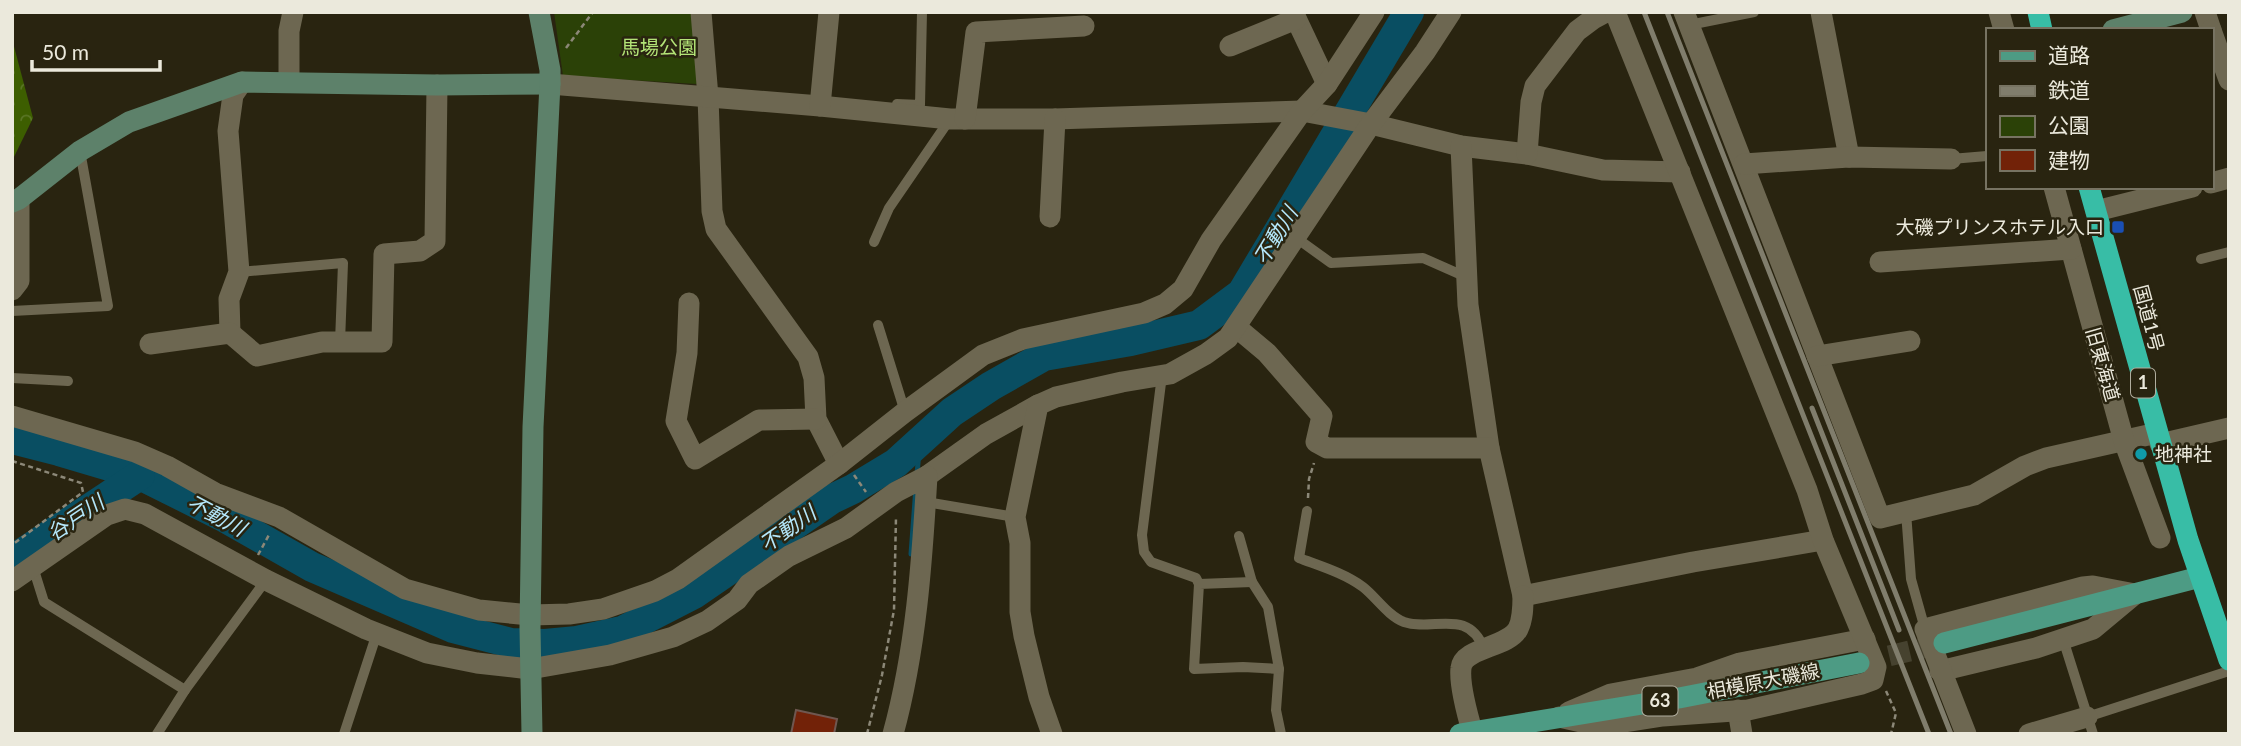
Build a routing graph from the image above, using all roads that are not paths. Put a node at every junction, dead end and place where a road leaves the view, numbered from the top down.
1 (293, 12) edge
2 (539, 12) edge
3 (701, 12) edge
4 (829, 12) edge
5 (922, 12) edge
6 (1374, 12) edge
7 (1451, 12) edge
8 (1606, 12) edge
9 (1615, 12) edge
10 (1754, 12) edge
11 (1821, 12) edge
12 (2182, 12) edge
13 (1294, 16) edge
14 (1687, 19) edge
15 (1085, 27) edge
16 (2121, 28) edge
17 (2213, 36) edge
18 (1230, 46) dead end
19 (550, 77) junction
20 (2229, 80) edge
21 (289, 81) junction
22 (242, 82) junction
23 (1327, 84) junction
24 (437, 85) junction
25 (708, 97) junction
26 (820, 106) junction
27 (876, 111) junction
28 (1302, 111) junction
29 (958, 119) junction
30 (1055, 119) junction
31 (1371, 124) junction
32 (1461, 146) junction
33 (80, 151) junction
34 (1527, 154) junction
35 (1986, 156) edge
36 (1849, 157) junction
37 (1951, 159) joint
38 (1744, 164) junction
39 (1680, 172) junction
40 (2055, 189) edge
41 (2177, 189) edge
42 (2093, 200) edge
43 (16, 201) edge
44 (2062, 211) junction
45 (1050, 218) dead end
46 (1295, 237) junction
47 (874, 243) dead end
48 (2071, 249) junction
49 (2229, 252) edge
50 (2201, 260) dead end
51 (1880, 262) dead end
52 (239, 272) junction
53 (1466, 277) junction
54 (12, 290) edge
55 (689, 303) dead end
56 (12, 311) edge
57 (878, 325) dead end
58 (1236, 327) junction
59 (230, 333) junction
60 (1910, 341) dead end
61 (340, 342) junction
62 (150, 344) dead end
63 (1818, 356) junction
64 (1162, 375) junction
65 (12, 379) edge
66 (68, 381) dead end
67 (1038, 405) junction
68 (905, 412) junction
69 (12, 416) edge
70 (816, 419) junction
71 (2229, 428) edge
72 (2159, 438) junction
73 (2124, 441) junction
74 (1489, 448) junction
75 (844, 466) junction
76 (927, 476) junction
77 (926, 502) junction
78 (1307, 511) road end
79 (1906, 512) junction
80 (1015, 517) junction
81 (1239, 536) dead end
82 (2160, 538) dead end
83 (1823, 540) junction
84 (33, 567) junction
85 (258, 575) junction
86 (2200, 577) junction
87 (12, 582) edge
88 (1252, 582) junction
89 (1199, 584) junction
90 (2135, 594) junction
91 (1524, 596) junction
92 (2221, 608) edge
93 (530, 621) junction
94 (1925, 629) junction
95 (377, 634) junction
96 (1865, 639) junction
97 (2063, 639) junction
98 (1944, 643) tunnel mouth
99 (1484, 649) junction
100 (2229, 660) edge
101 (1859, 663) tunnel mouth
102 (530, 665) junction
103 (1279, 669) junction
104 (1940, 671) junction
105 (2229, 671) edge
106 (185, 690) junction
107 (1738, 710) junction
108 (1558, 717) junction
109 (2090, 725) edge
110 (1468, 733) edge
111 (158, 734) edge
112 (344, 734) edge
113 (532, 734) edge
114 (893, 734) edge
115 (1052, 734) edge
116 (1281, 734) edge
117 (1742, 734) edge
118 (1966, 734) edge
119 (2029, 734) edge

1 - 21 street
2 - 19 street
3 - 25 street
4 - 26 street
5 - 27 lane
6 - 23 street
7 - 31 street
8 - 34 street
9 - 39 street
10 - 14 lane
11 - 36 street
12 - 16 street
13 - 18 street
13 - 23 street
14 - 38 street
15 - 29 street
17 - 20 street
19 - 24 street
19 - 25 street
19 - 93 street
21 - 22 street
21 - 24 street
22 - 33 street
22 - 52 street
23 - 28 street
24 - 61 street
25 - 26 street
25 - 70 street
26 - 27 street
27 - 29 street
28 - 30 street
28 - 31 street
28 - 68 street
29 - 30 street
29 - 47 lane
30 - 45 street
31 - 32 street
31 - 46 street
32 - 34 street
32 - 53 street
33 - 43 street
33 - 56 lane
34 - 39 street
35 - 37 lane
36 - 37 street
36 - 38 street
38 - 63 street
39 - 83 street
40 - 44 street, 旧東海道
41 - 42 street
42 - 44 street
42 - 72 highway, 国道1号 / 1
43 - 54 street
44 - 48 street, 旧東海道
46 - 53 lane
46 - 58 street
48 - 51 street
48 - 73 street, 旧東海道
49 - 50 lane
52 - 59 street
52 - 61 lane
53 - 74 street
55 - 70 street
57 - 68 lane
58 - 64 street
58 - 74 street
59 - 61 street
59 - 62 street
60 - 63 street
63 - 79 street
64 - 67 street
64 - 89 lane
65 - 66 lane
67 - 76 street
67 - 80 street
68 - 75 street
69 - 93 street
70 - 75 street
71 - 72 street
72 - 73 street
72 - 86 highway, 国道1号 / 1
73 - 79 street
73 - 82 street, 旧東海道
74 - 91 street
75 - 93 street
76 - 77 street
76 - 102 street
77 - 80 lane
77 - 114 street
78 - 99 lane
79 - 94 lane
80 - 115 street
81 - 88 lane
83 - 91 street
83 - 96 street
84 - 85 street
84 - 87 street
84 - 106 lane
85 - 95 street
85 - 106 lane
86 - 90 main road
86 - 92 highway, 国道1号 / 1
88 - 89 lane
88 - 103 lane
89 - 103 lane
90 - 94 street
90 - 97 street
90 - 98 main road
91 - 99 street
92 - 100 highway, 国道1号 / 1
93 - 102 street
94 - 104 street
95 - 102 street
95 - 112 lane
96 - 107 street
96 - 108 street
97 - 104 street
97 - 109 lane
99 - 110 street
101 - 108 main road, 相模原大磯線 / 63
102 - 113 street
103 - 116 lane
104 - 118 street
105 - 109 lane
106 - 111 lane
107 - 108 street
107 - 117 street
108 - 110 main road, 相模原大磯線 / 63
109 - 119 street

